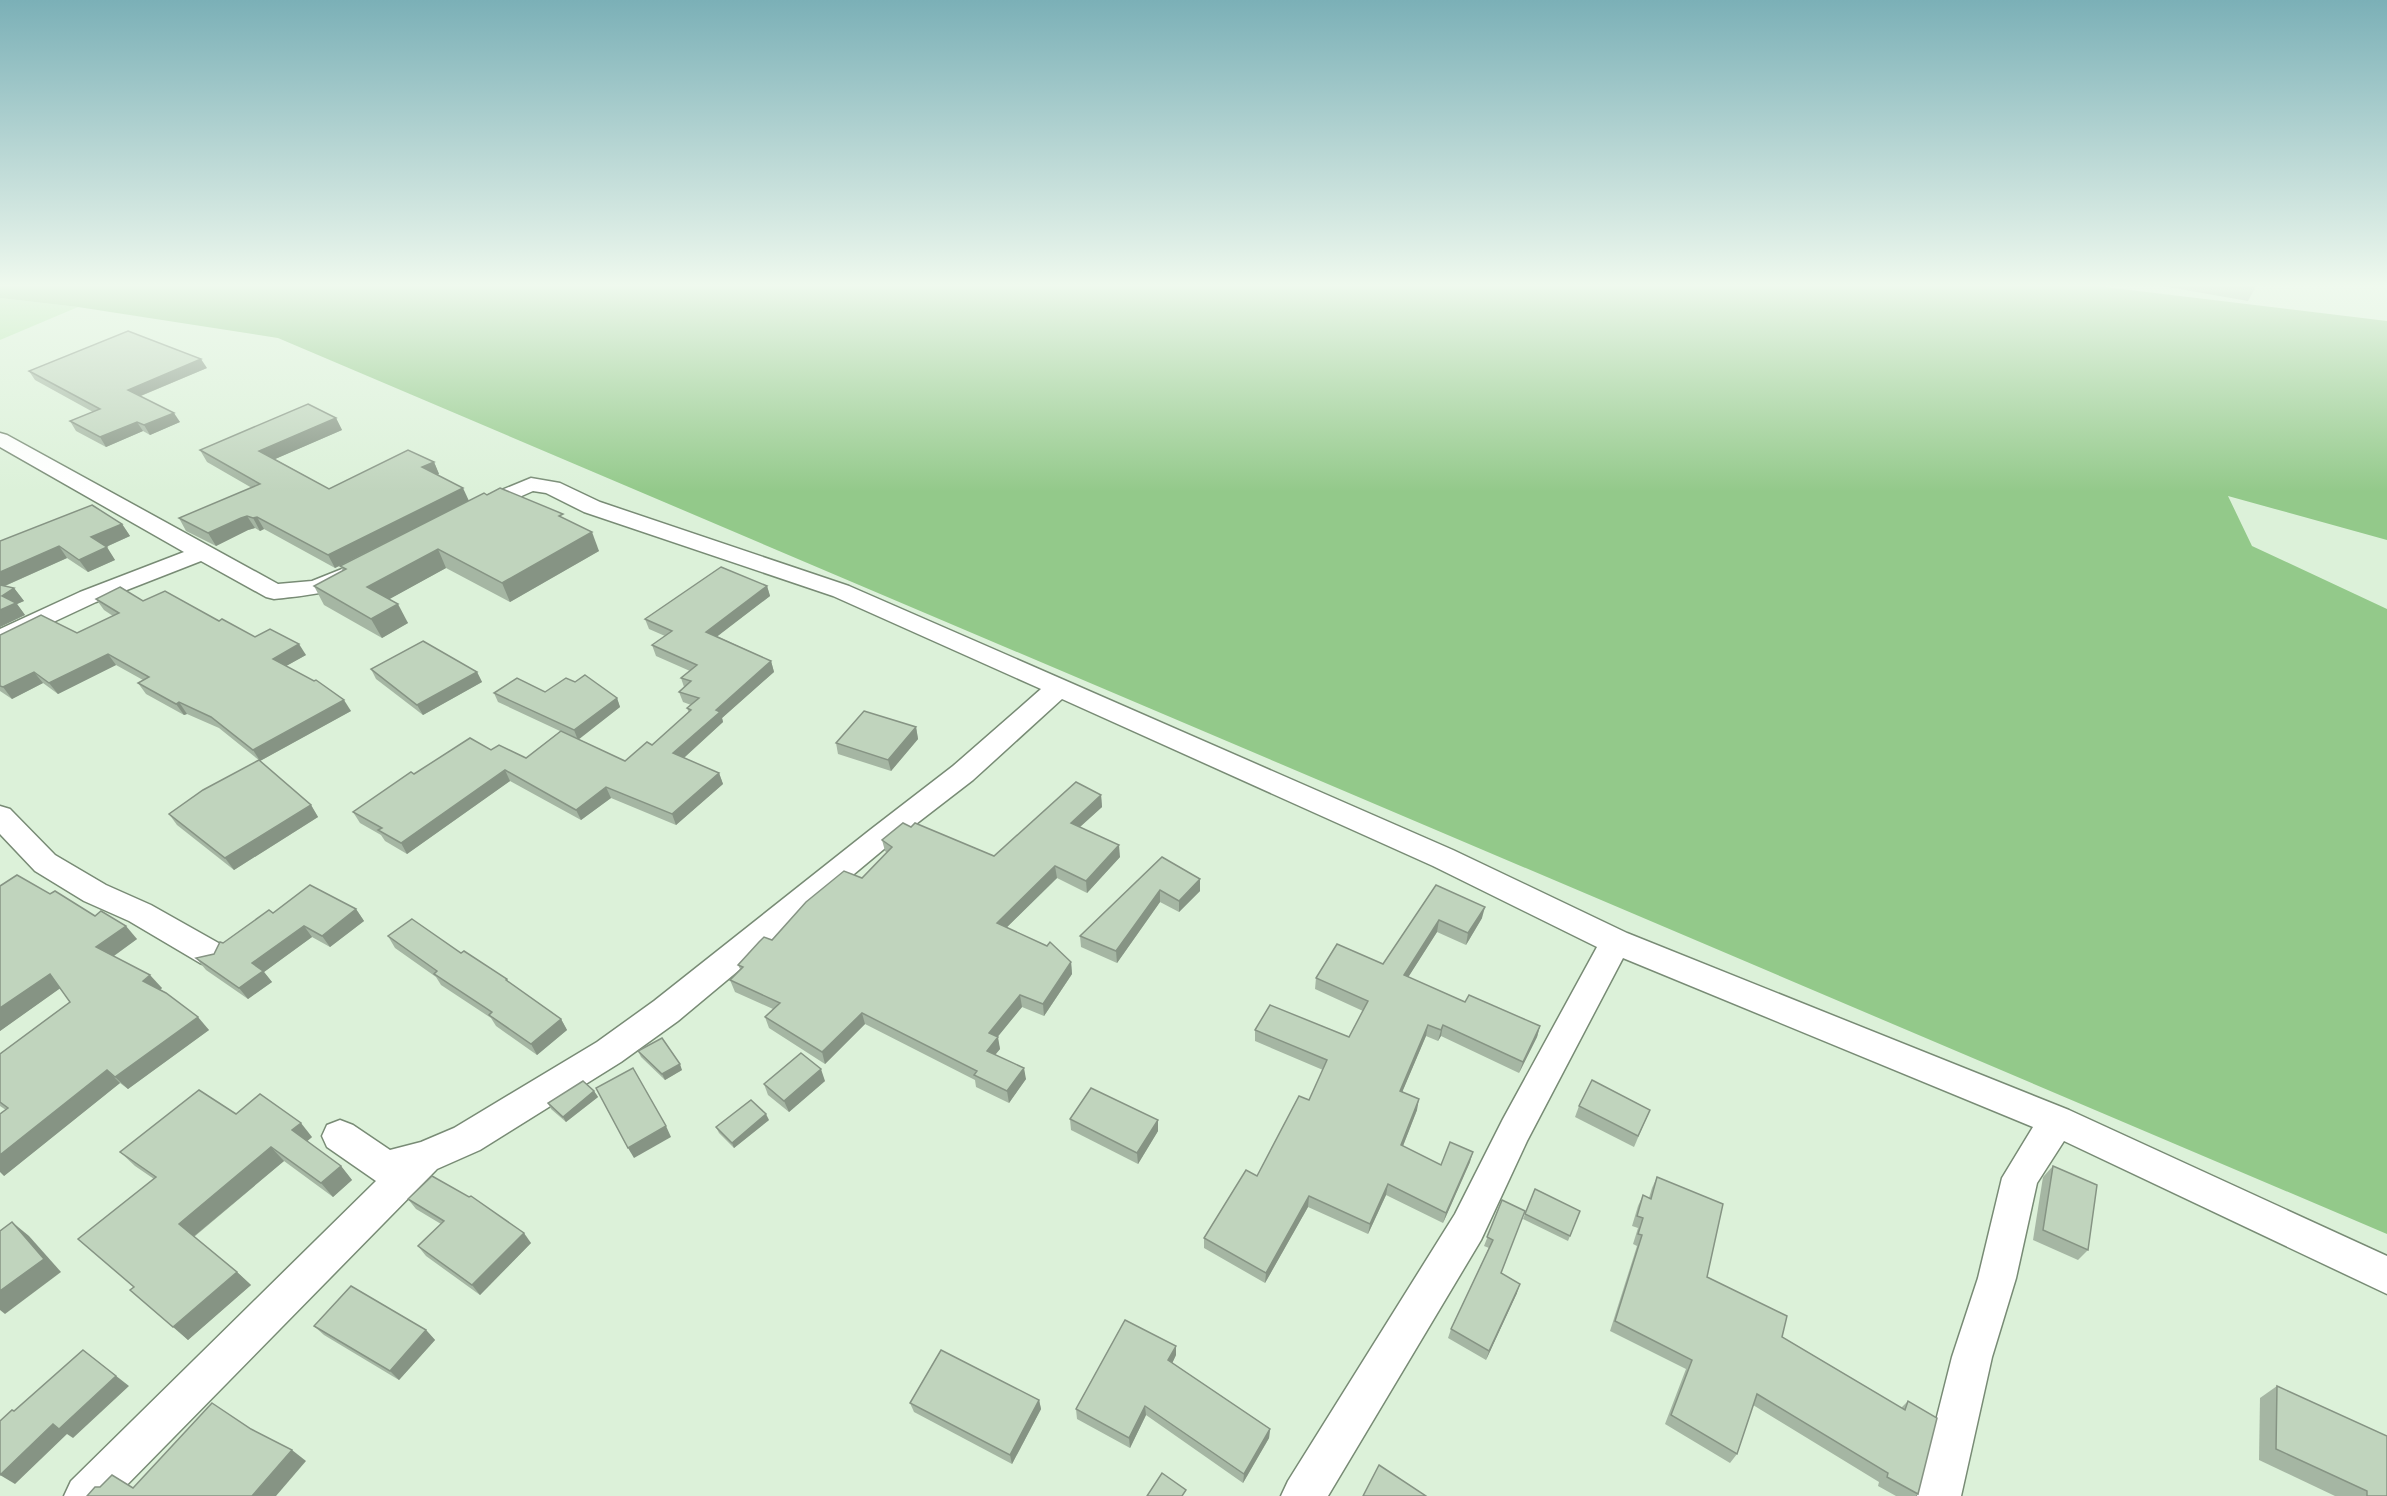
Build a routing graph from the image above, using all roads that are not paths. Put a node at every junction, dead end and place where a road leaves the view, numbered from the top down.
1 (0, 439) edge
2 (452, 522) edge
3 (201, 553) junction
4 (370, 562) edge
5 (0, 639) edge
6 (1057, 689) junction
7 (0, 816) edge
8 (1616, 942) junction
9 (211, 954) edge
10 (2057, 1121) junction
11 (340, 1137) dead end
12 (425, 1157) junction
13 (2387, 1275) edge
14 (86, 1496) edge
15 (1303, 1496) edge
16 (1939, 1496) edge

1 - 3 street
2 - 6 street
3 - 4 street
3 - 5 street
6 - 8 street
6 - 12 street
7 - 9 street
8 - 10 street
8 - 15 street
10 - 13 street
10 - 16 street
11 - 12 street
12 - 14 street

